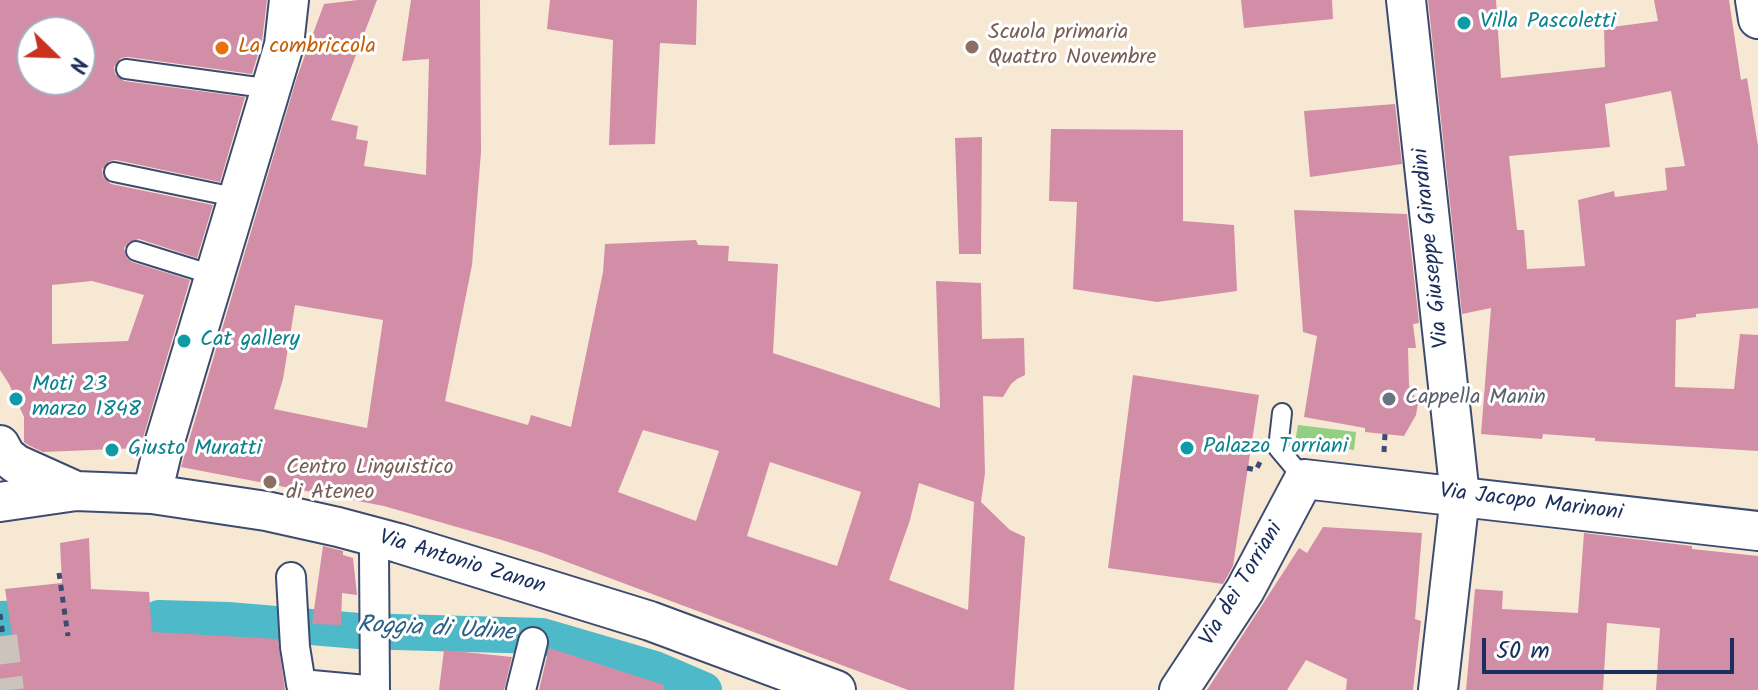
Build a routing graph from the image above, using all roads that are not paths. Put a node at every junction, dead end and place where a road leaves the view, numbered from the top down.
1 (289, 0) edge
2 (1406, 0) edge
3 (1755, 0) edge
4 (1758, 19) edge
5 (126, 69) dead end
6 (272, 89) junction
7 (114, 172) dead end
8 (239, 198) junction
9 (136, 251) dead end
10 (216, 276) junction
11 (1282, 413) dead end
12 (0, 445) edge
13 (1304, 479) junction
14 (76, 491) junction
15 (152, 494) junction
16 (1460, 496) junction
17 (0, 502) edge
18 (1758, 531) edge
19 (374, 554) dead end
20 (291, 577) dead end
21 (533, 642) dead end
22 (366, 690) edge
23 (375, 690) edge
24 (521, 690) edge
25 (836, 690) edge
26 (1179, 690) edge
27 (1438, 690) edge

1 - 6 street
2 - 16 street, Via Giuseppe Girardini
3 - 4 street
5 - 6 lane
6 - 8 street
7 - 8 lane
8 - 10 street
9 - 10 lane
10 - 15 street
11 - 13 lane
12 - 14 street
13 - 16 street, Via Jacopo Marinoni
13 - 26 street, Via dei Torriani
14 - 15 street, Via Antonio Zanon
14 - 17 street
15 - 25 street, Via Antonio Zanon
16 - 18 street, Via Jacopo Marinoni
16 - 27 street, Via Giuseppe Girardini
19 - 23 street
20 - 22 street
21 - 24 street

